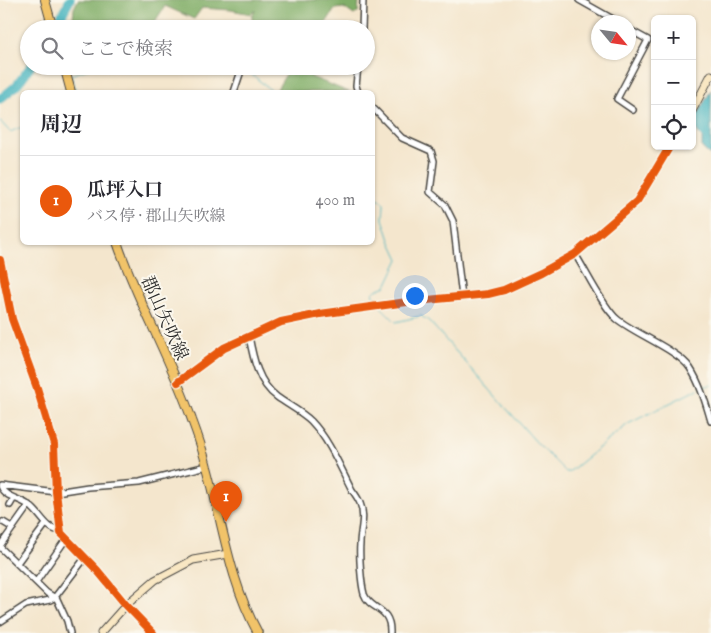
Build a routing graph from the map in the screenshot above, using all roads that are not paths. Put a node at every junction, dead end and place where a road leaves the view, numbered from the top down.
1 (45, 0) edge
2 (363, 0) edge
3 (579, 0) edge
4 (606, 15) edge
5 (51, 20) edge
6 (362, 20) edge
7 (636, 33) edge
8 (66, 75) edge
9 (240, 75) edge
10 (357, 75) edge
11 (711, 75) edge
12 (70, 90) edge
13 (235, 90) edge
14 (357, 90) edge
15 (695, 105) edge
16 (375, 110) edge
17 (633, 110) dead end
18 (668, 150) edge
19 (118, 245) edge
20 (576, 254) junction
21 (0, 260) edge
22 (462, 297) junction
23 (249, 336) junction
24 (178, 382) junction
25 (711, 421) edge
26 (207, 466) junction
27 (0, 486) edge
28 (56, 492) junction
29 (14, 498) junction
30 (30, 505) junction
31 (10, 506) dead end
32 (4, 522) dead end
33 (46, 524) junction
34 (13, 528) junction
35 (60, 531) junction
36 (66, 539) junction
37 (0, 546) edge
38 (228, 554) junction
39 (85, 558) junction
40 (17, 563) junction
41 (36, 582) junction
42 (55, 597) junction
43 (126, 605) junction
44 (0, 622) edge
45 (70, 633) edge
46 (101, 633) edge
47 (153, 633) edge
48 (258, 633) edge
49 (390, 633) edge

1 - 5 main road
2 - 6 street
3 - 4 street
7 - 17 street
8 - 12 main road
9 - 13 street
10 - 14 street
11 - 15 street
16 - 22 street
18 - 20 street
19 - 24 main road, 郡山矢吹線
20 - 22 street
20 - 25 street
21 - 28 street
22 - 23 street
23 - 24 street
23 - 49 street
24 - 26 main road, 郡山矢吹線
26 - 28 street
26 - 38 main road, 郡山矢吹線
27 - 28 street
27 - 29 street
28 - 35 street
29 - 30 street
29 - 31 street
30 - 33 street
30 - 34 street
32 - 34 street
33 - 35 street
33 - 40 street
34 - 37 street
35 - 36 street
36 - 39 street
36 - 41 street
37 - 40 street
38 - 43 street
38 - 48 main road, 郡山矢吹線
39 - 42 street
39 - 43 street
40 - 41 street
41 - 42 street
42 - 44 street
42 - 45 street
43 - 46 street
43 - 47 street

